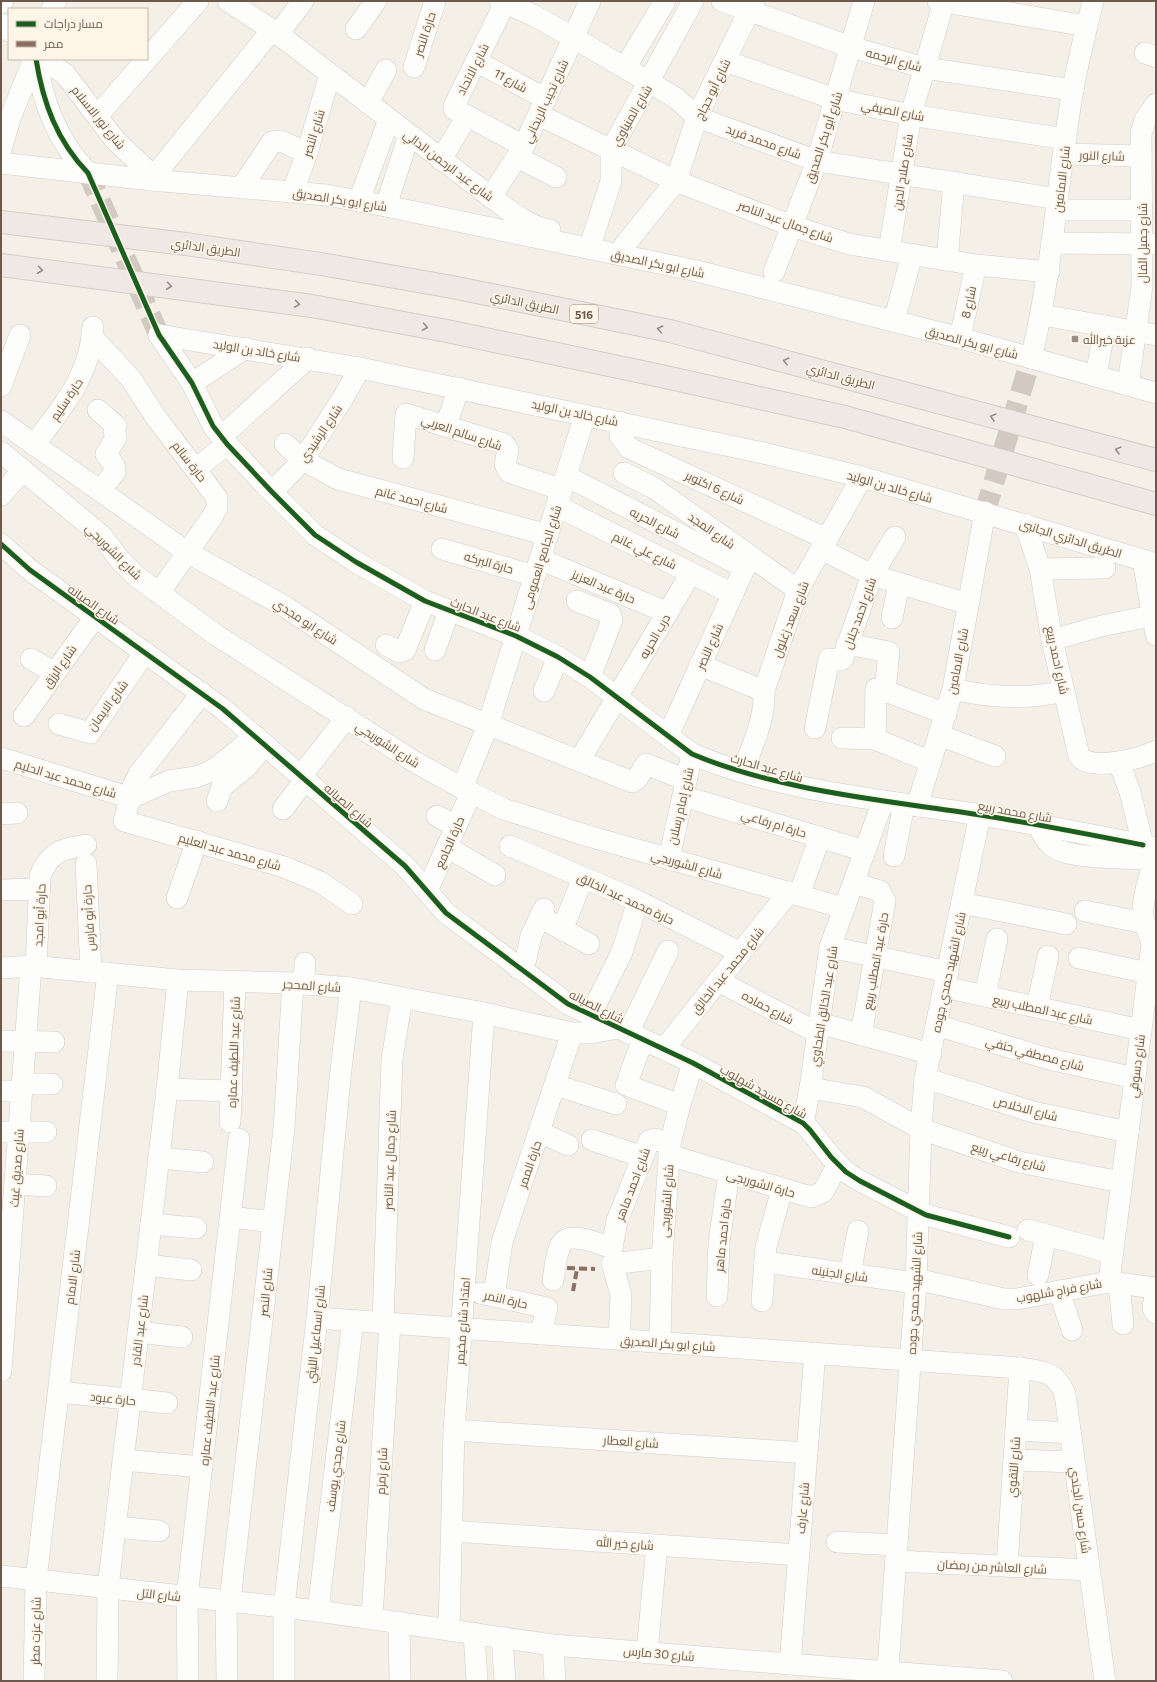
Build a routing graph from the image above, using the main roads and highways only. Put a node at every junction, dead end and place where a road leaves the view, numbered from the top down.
1 (1, 222) edge
2 (1, 265) edge
3 (1156, 460) edge
4 (1156, 504) edge

3 -> 1 highway, الطريق الدائري / 516
2 -> 4 highway

